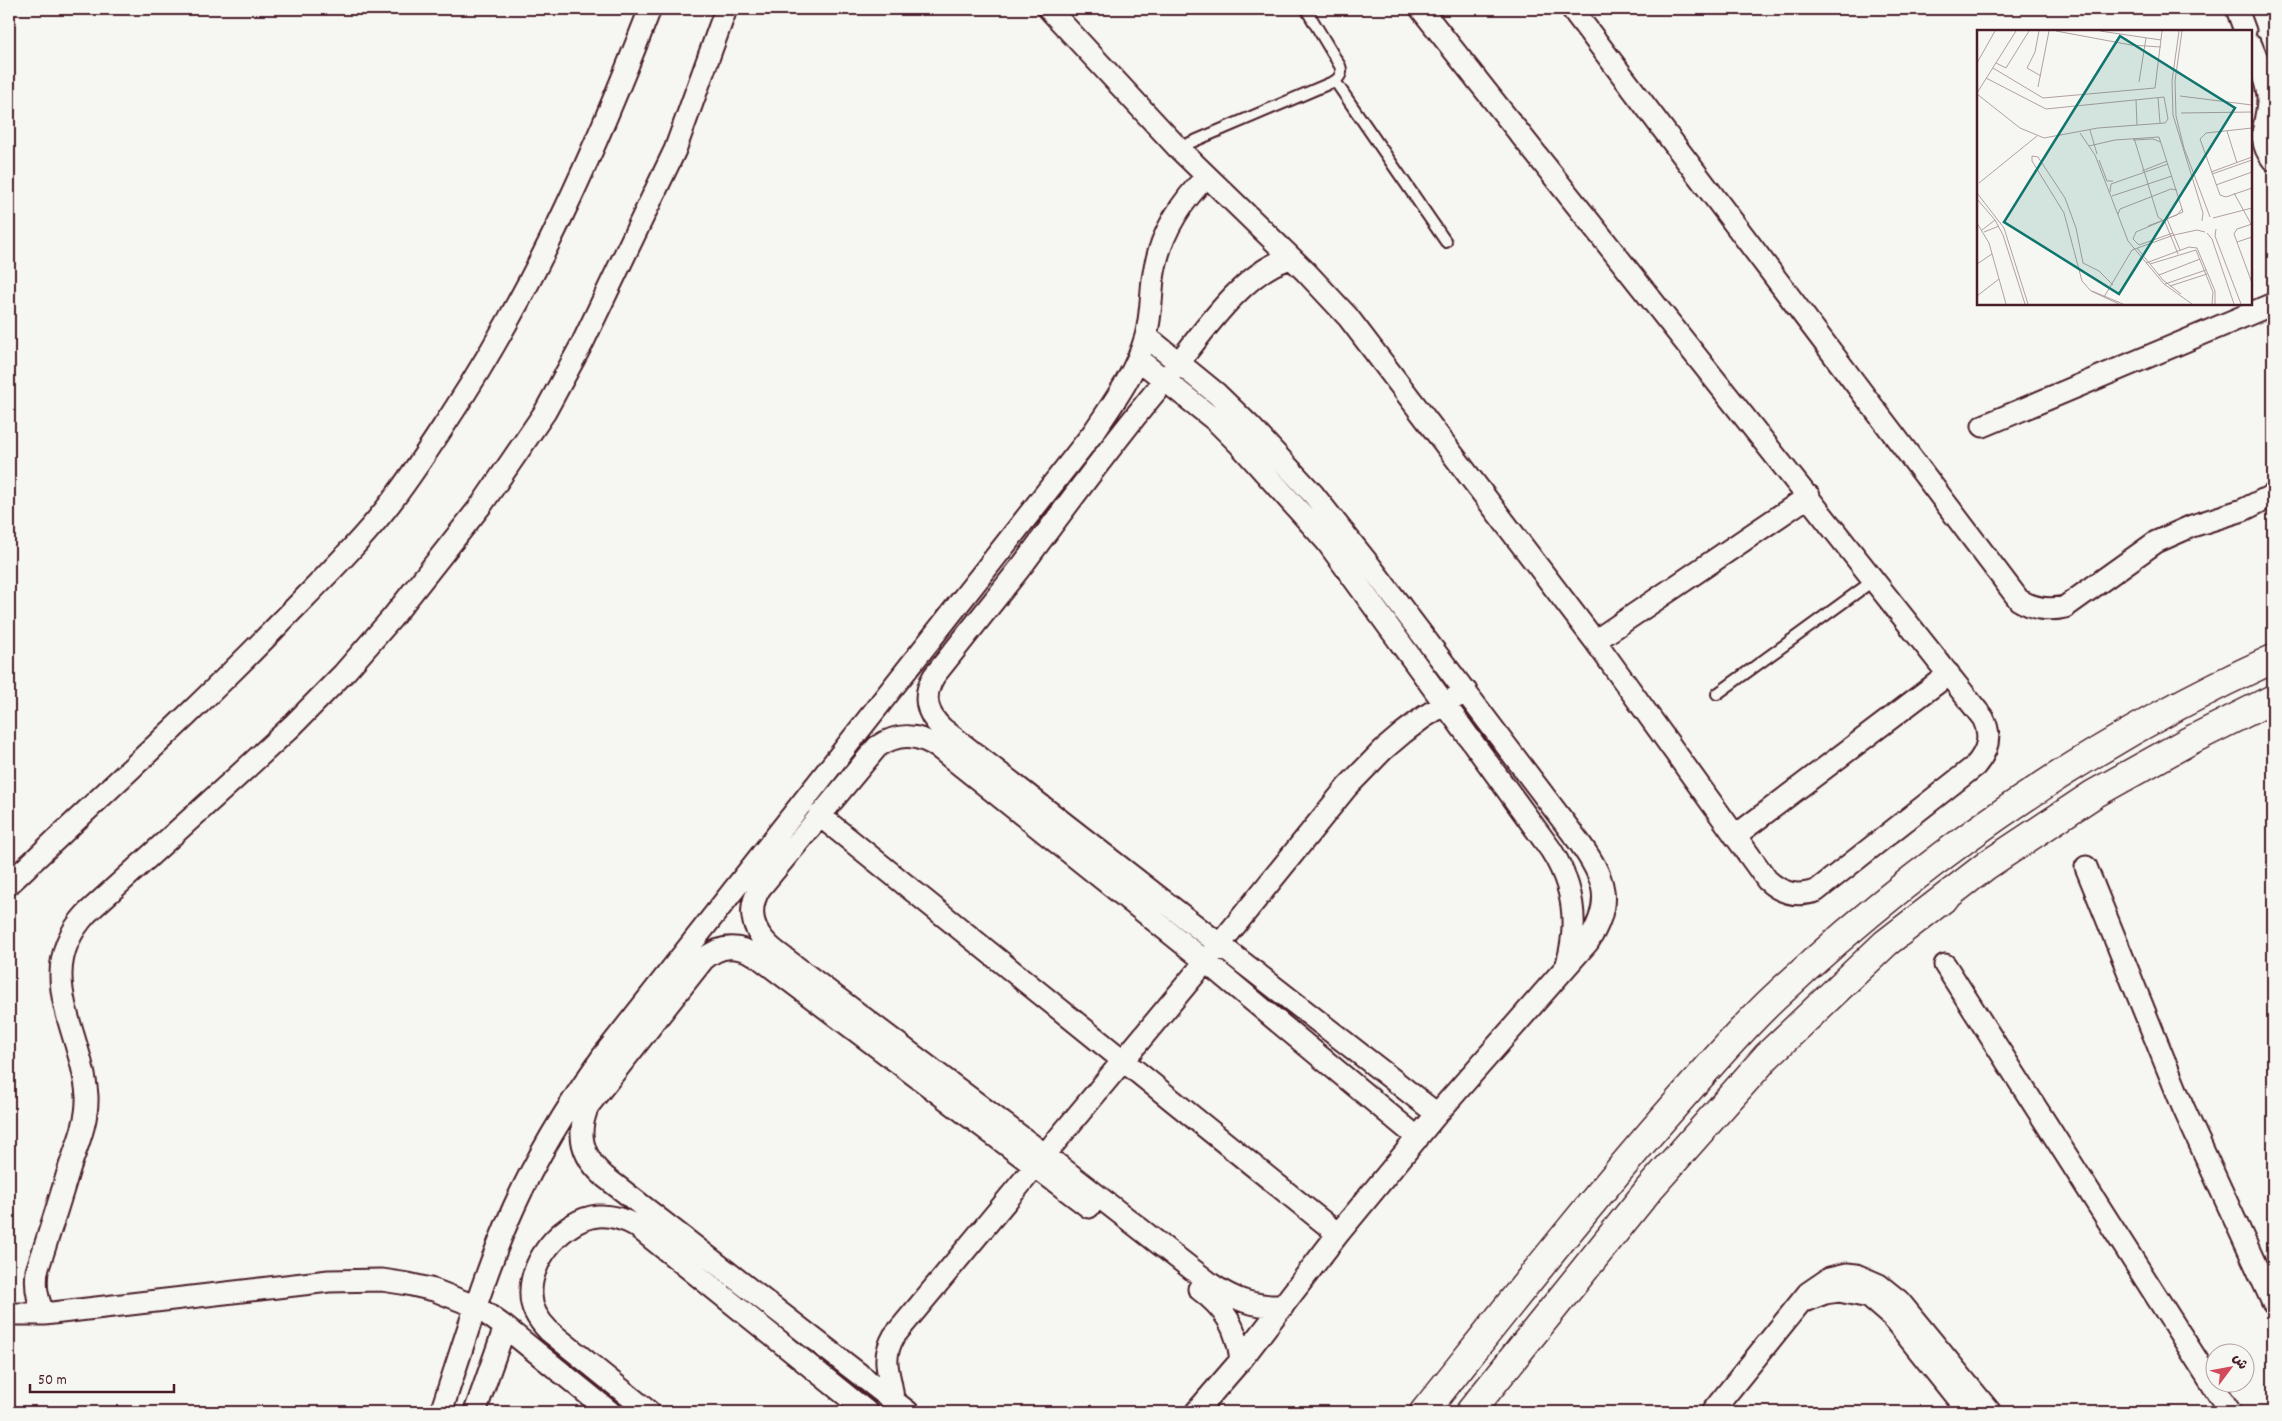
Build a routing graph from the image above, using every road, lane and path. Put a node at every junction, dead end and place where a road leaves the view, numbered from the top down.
1 (650, 9) edge
2 (726, 9) edge
3 (1049, 9) edge
4 (1306, 9) edge
5 (1422, 9) edge
6 (1572, 9) edge
7 (2236, 9) edge
8 (2245, 30) edge
9 (2252, 48) edge
10 (1335, 82) junction
11 (1178, 148) junction
12 (2273, 160) edge
13 (1207, 176) junction
14 (1446, 242) dead end
15 (1291, 258) junction
16 (2273, 304) edge
17 (1146, 336) junction
18 (1138, 359) junction
19 (1178, 362) junction
20 (1166, 379) junction
21 (1983, 426) dead end
22 (2273, 495) edge
23 (1809, 496) junction
24 (1874, 580) junction
25 (1595, 641) junction
26 (2273, 659) edge
27 (1949, 674) junction
28 (1466, 691) junction
29 (1717, 694) dead end
30 (2273, 699) edge
31 (1445, 703) junction
32 (819, 816) junction
33 (1736, 836) junction
34 (2086, 867) dead end
35 (9, 884) edge
36 (1220, 944) junction
37 (1205, 961) junction
38 (1945, 965) dead end
39 (1567, 966) junction
40 (1123, 1060) junction
41 (1438, 1114) junction
42 (1418, 1138) junction
43 (1039, 1160) junction
44 (1338, 1234) junction
45 (2273, 1304) edge
46 (1798, 1305) junction
47 (1283, 1306) junction
48 (477, 1307) junction
49 (9, 1314) edge
50 (44, 1314) junction
51 (505, 1327) junction
52 (1241, 1360) junction
53 (898, 1408) edge
54 (441, 1412) edge
55 (475, 1412) edge
56 (610, 1412) edge
57 (649, 1412) edge
58 (867, 1412) edge
59 (1196, 1412) edge
60 (1424, 1412) edge
61 (1470, 1412) edge
62 (1712, 1412) edge
63 (1968, 1412) edge
64 (1990, 1412) edge
65 (2230, 1412) edge

1 - 35 street
2 - 50 street
3 - 11 street
4 - 10 lane
5 - 23 street
6 - 22 street
7 - 8 street
9 - 12 street
10 - 11 lane
10 - 14 lane
11 - 13 street
13 - 15 street
13 - 17 street
15 - 19 street
15 - 25 street
16 - 21 street
17 - 18 street
17 - 19 street
18 - 20 street
18 - 48 street
19 - 20 street
19 - 28 street
20 - 31 street
20 - 36 street
23 - 24 street
23 - 25 street
24 - 27 street
24 - 29 lane
25 - 33 street
26 - 60 street
27 - 33 street
27 - 33 street
28 - 31 street
28 - 39 street
30 - 61 street
31 - 36 street
31 - 39 street
32 - 37 street
32 - 40 street
32 - 43 street
34 - 45 street
36 - 37 street
36 - 41 street
37 - 40 street
37 - 42 street
38 - 65 street
39 - 41 street
40 - 43 street
40 - 44 street
41 - 42 street
42 - 44 street
43 - 47 street
43 - 52 street
43 - 53 street
43 - 53 street
44 - 47 street
46 - 62 street
46 - 63 street
46 - 64 street
47 - 52 street
48 - 50 street
48 - 51 street
48 - 54 street
49 - 50 street
51 - 55 street
51 - 56 street
52 - 59 street
57 - 58 street

